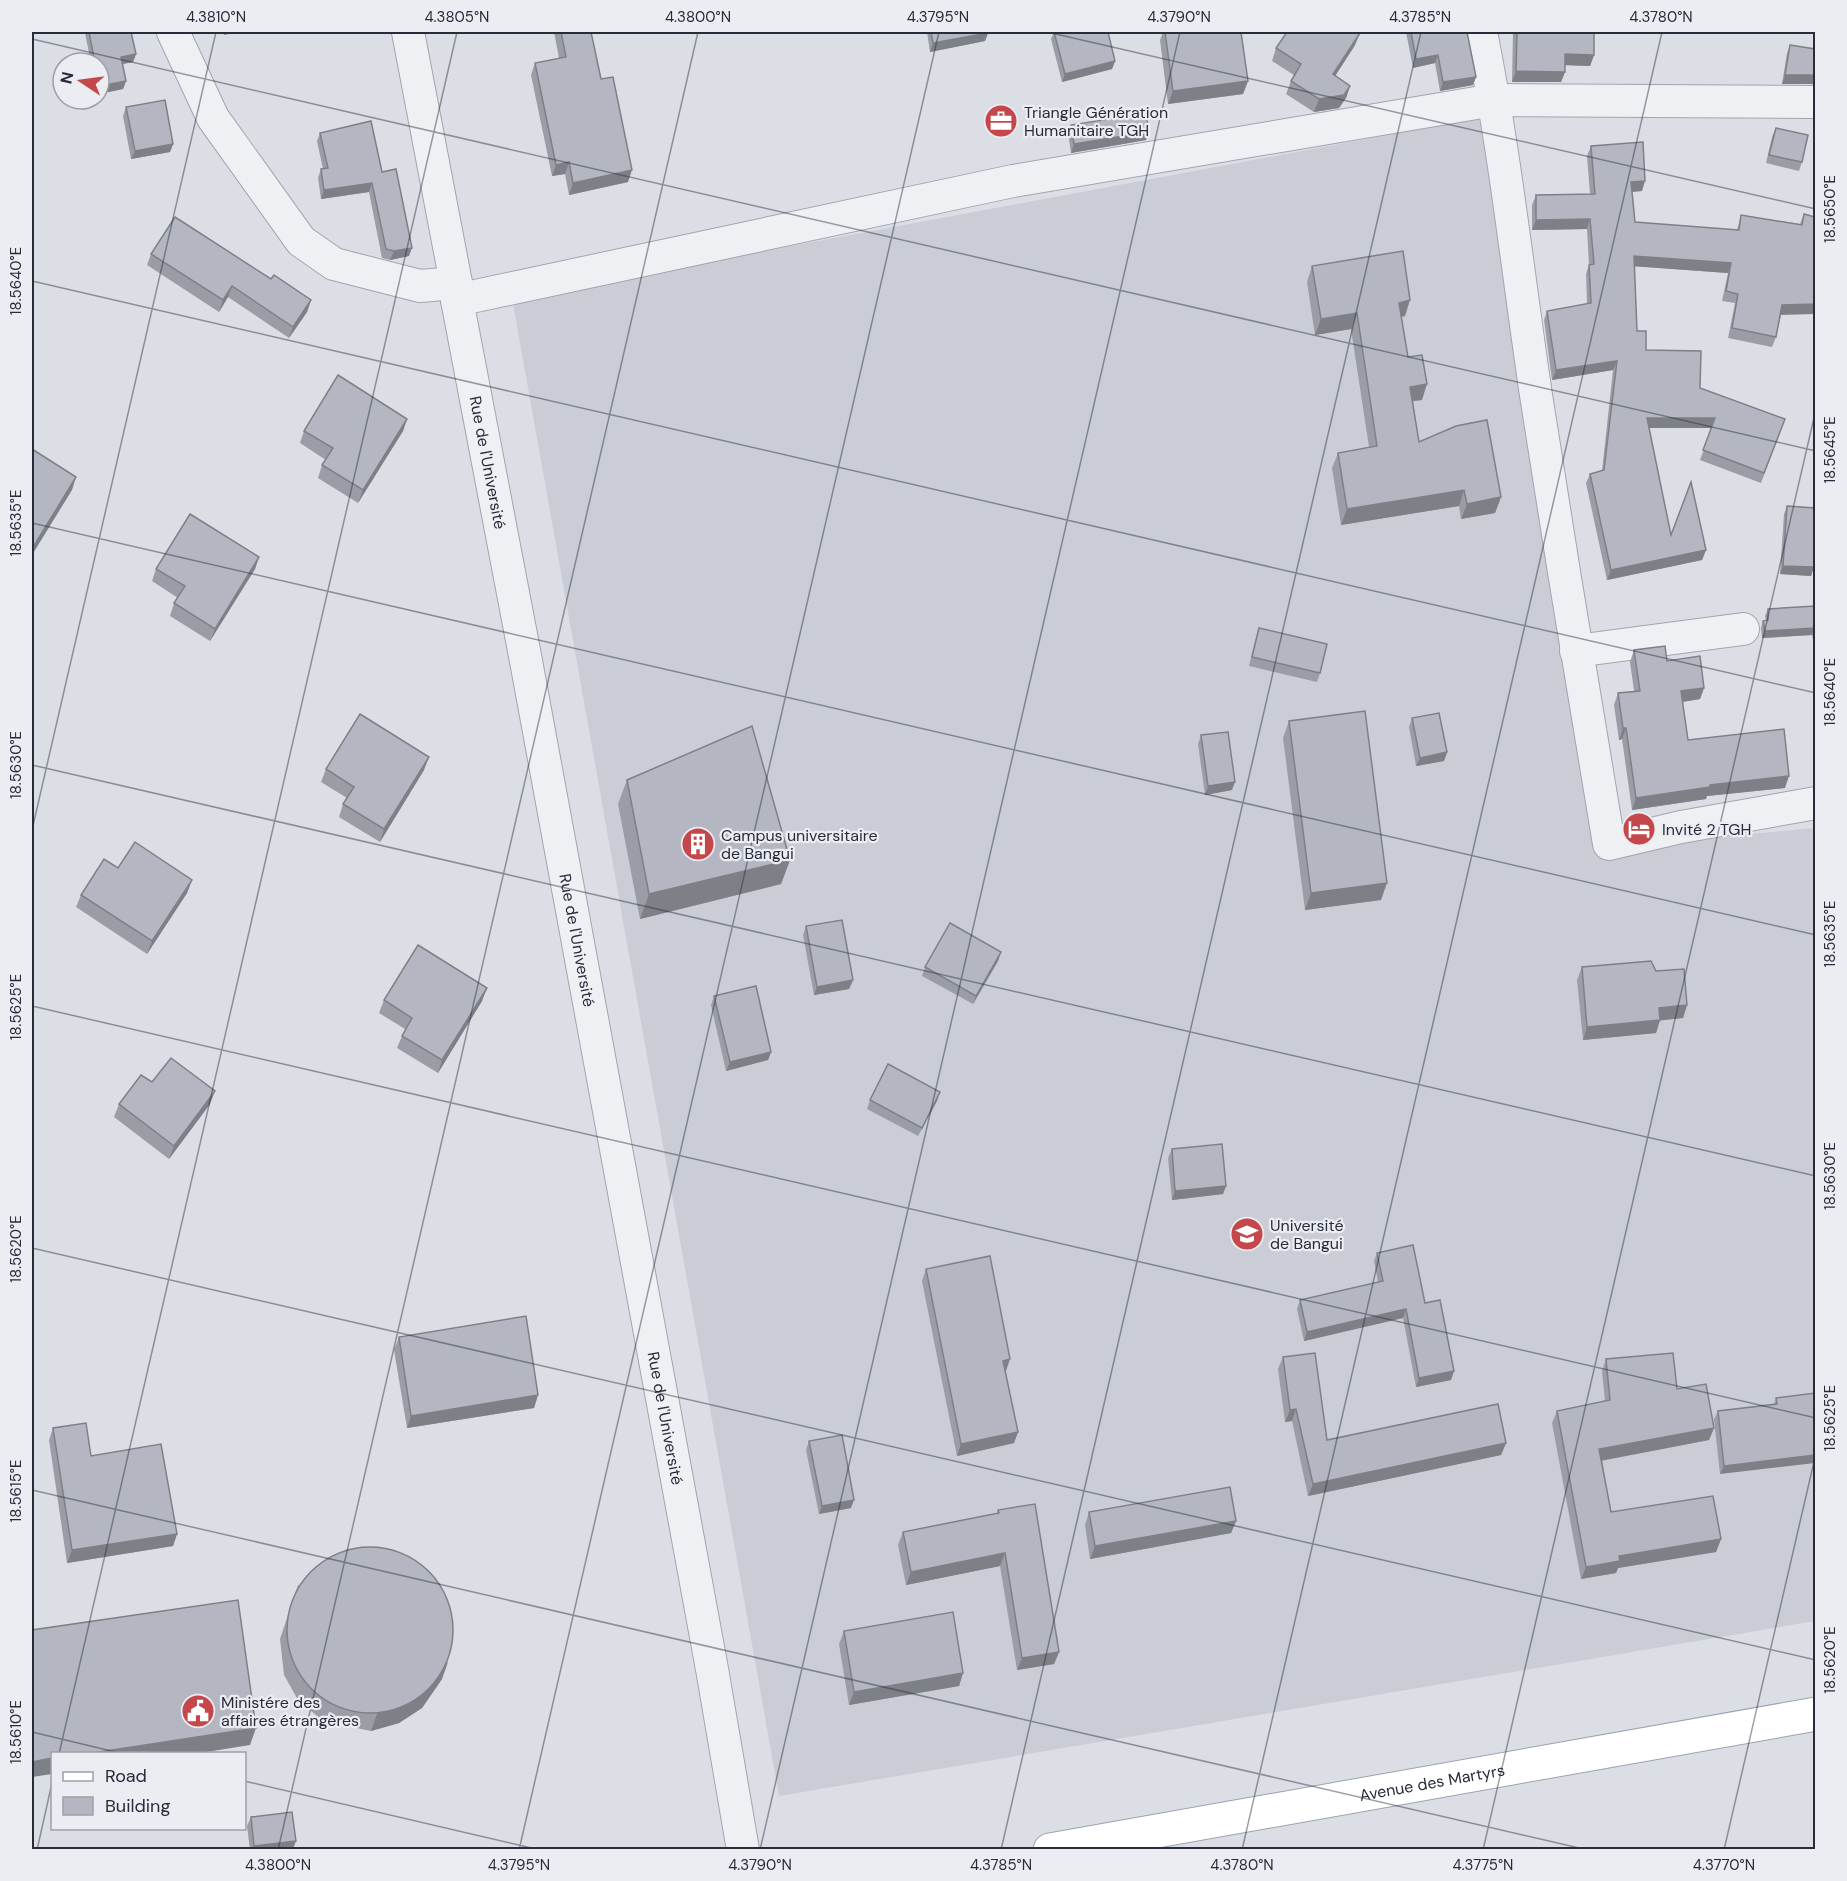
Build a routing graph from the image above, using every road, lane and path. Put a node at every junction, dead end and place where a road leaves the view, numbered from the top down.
1 (174, 32) edge
2 (408, 32) edge
3 (1480, 32) edge
4 (1494, 100) junction
5 (1815, 102) edge
6 (457, 292) junction
7 (1743, 629) dead end
8 (1576, 651) junction
9 (1815, 803) edge
10 (1815, 1714) edge
11 (743, 1850) edge
12 (1050, 1850) edge

1 - 6 street
2 - 6 street, Rue de l'Université
3 - 4 street
4 - 5 street
4 - 6 street
4 - 8 street
6 - 11 street, Rue de l'Université
7 - 8 street
8 - 9 street
10 - 12 main road, Avenue des Martyrs

